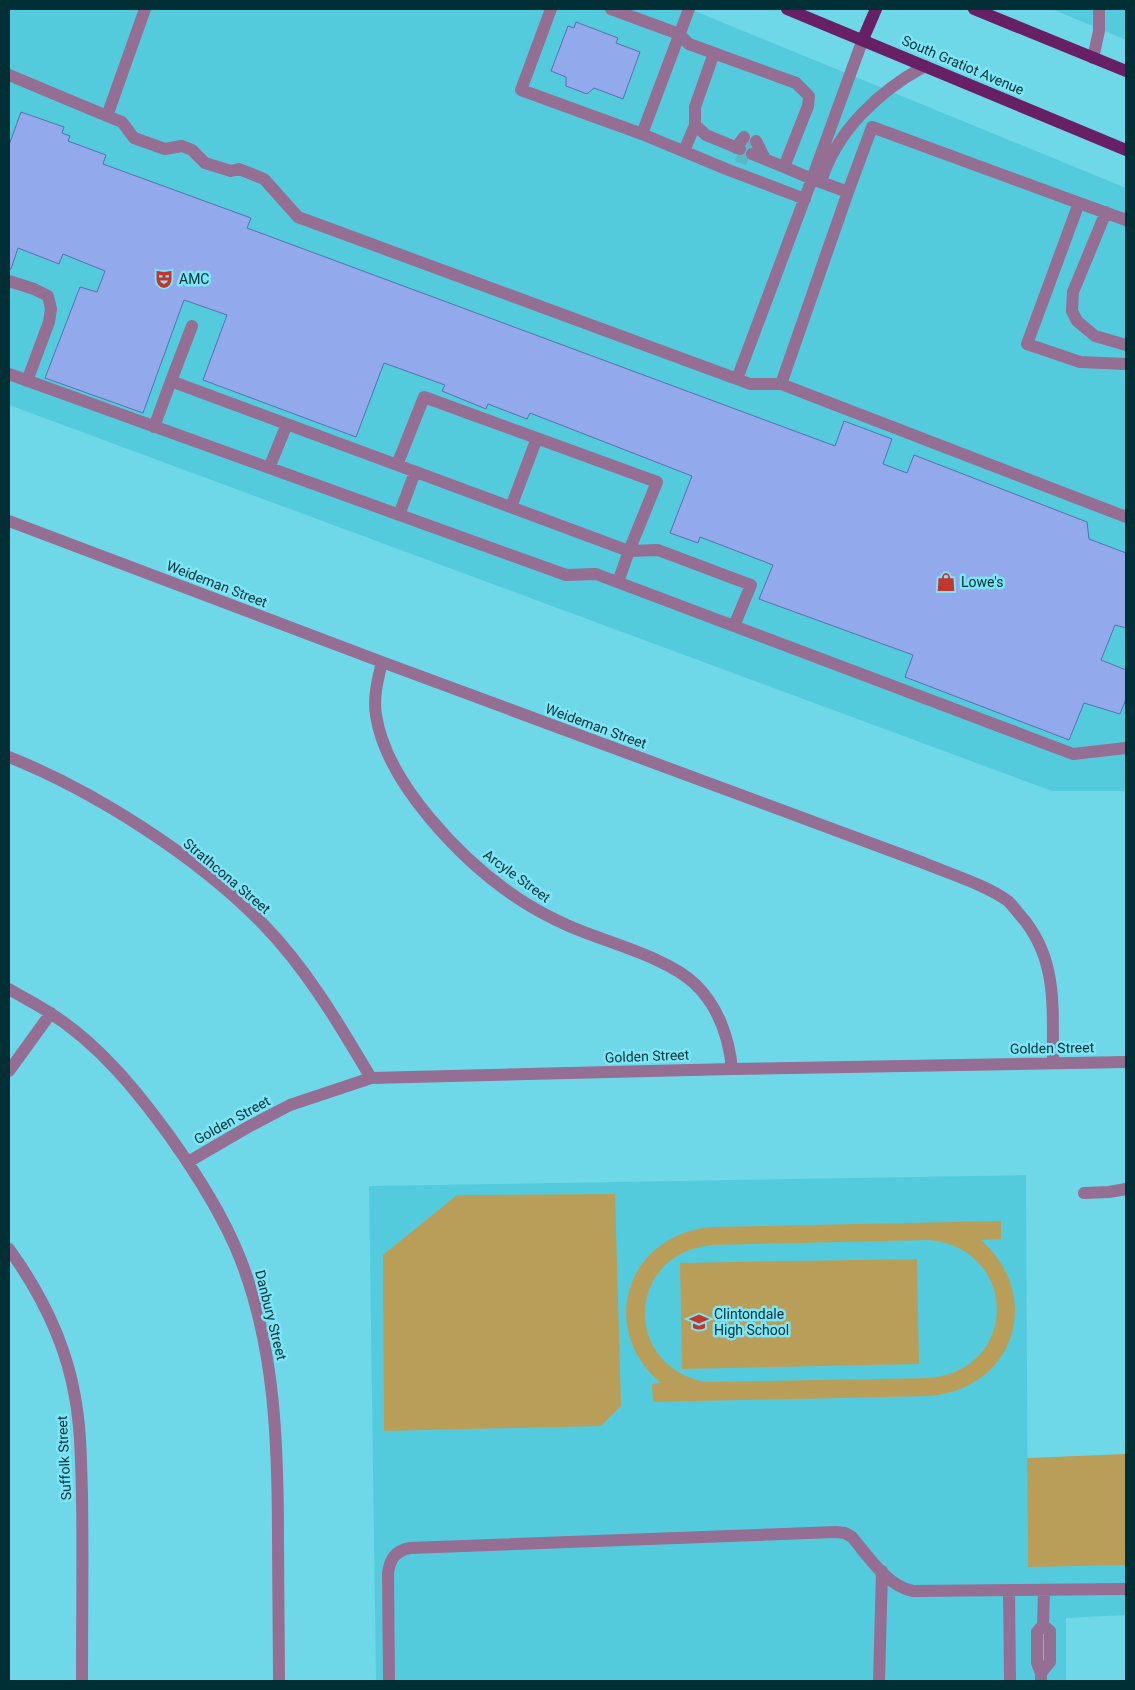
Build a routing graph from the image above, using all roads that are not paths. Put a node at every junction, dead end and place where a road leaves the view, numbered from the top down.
1 (145, 9) edge
2 (551, 9) edge
3 (611, 9) edge
4 (689, 9) edge
5 (787, 9) edge
6 (876, 9) edge
7 (978, 9) edge
8 (1099, 9) edge
9 (679, 34) junction
10 (863, 39) junction
11 (714, 53) junction
12 (1093, 58) junction
13 (925, 66) junction
14 (1126, 71) edge
15 (9, 75) edge
16 (107, 116) junction
17 (695, 126) junction
18 (642, 134) junction
19 (1126, 150) edge
20 (684, 152) junction
21 (784, 167) junction
22 (816, 180) junction
23 (848, 192) junction
24 (805, 199) junction
25 (1079, 203) junction
26 (1106, 212) junction
27 (1126, 220) edge
28 (9, 280) edge
29 (192, 326) dead end
30 (1126, 345) edge
31 (1126, 364) edge
32 (9, 374) edge
33 (737, 379) junction
34 (27, 381) junction
35 (171, 381) junction
36 (781, 384) junction
37 (287, 424) junction
38 (154, 427) junction
39 (537, 438) junction
40 (397, 465) junction
41 (269, 468) junction
42 (415, 472) junction
43 (511, 507) junction
44 (399, 515) junction
45 (1126, 517) edge
46 (9, 521) edge
47 (629, 551) junction
48 (618, 582) junction
49 (734, 626) junction
50 (382, 662) junction
51 (1126, 748) edge
52 (9, 757) edge
53 (9, 989) edge
54 (51, 1013) junction
55 (1126, 1062) edge
56 (1053, 1063) junction
57 (732, 1069) junction
58 (9, 1071) edge
59 (371, 1078) junction
60 (188, 1162) junction
61 (1126, 1189) edge
62 (1084, 1193) dead end
63 (9, 1249) edge
64 (882, 1572) junction
65 (1126, 1589) edge
66 (1010, 1590) junction
67 (1044, 1590) junction
68 (1041, 1677) edge
69 (82, 1681) edge
70 (279, 1681) edge
71 (389, 1681) edge
72 (879, 1681) edge
73 (1010, 1681) edge

1 - 16 street
2 - 18 street
3 - 9 street
4 - 9 street
5 - 10 main road, South Gratiot Avenue
6 - 10 main road
7 - 12 main road
8 - 12 street
9 - 11 street
9 - 18 street
10 - 13 main road, South Gratiot Avenue
10 - 22 street
11 - 17 street
11 - 21 street
12 - 14 main road
13 - 19 main road, South Gratiot Avenue
13 - 22 street
15 - 16 street
16 - 33 street
17 - 20 street
17 - 21 street
18 - 20 street
20 - 24 street
21 - 22 street
22 - 23 street
22 - 24 street
23 - 25 street
23 - 36 street
24 - 33 street
25 - 26 street
25 - 31 street
26 - 27 street
26 - 30 street
28 - 34 street
29 - 35 street
32 - 34 street
33 - 36 street
34 - 38 street
35 - 37 street
35 - 38 street
36 - 45 street
37 - 40 street
37 - 41 street
38 - 41 street
39 - 40 street
39 - 43 street
39 - 47 street
40 - 42 street
41 - 44 street
42 - 43 street
42 - 44 street
43 - 47 street
44 - 48 street
46 - 50 street, Weideman Street
47 - 48 street
47 - 49 street
48 - 49 street
49 - 51 street
50 - 56 street, Weideman Street
50 - 57 street, Arcyle Street
52 - 59 street, Strathcona Street
53 - 54 street, Danbury Street
54 - 58 street
54 - 60 street, Danbury Street
55 - 56 street, Golden Street
56 - 57 street, Golden Street
57 - 59 street, Golden Street
59 - 60 street, Golden Street
60 - 70 street, Danbury Street
61 - 62 street
63 - 69 street, Suffolk Street
64 - 66 street
64 - 71 street
64 - 72 street
65 - 67 street
66 - 67 street
66 - 73 street
67 - 68 street

